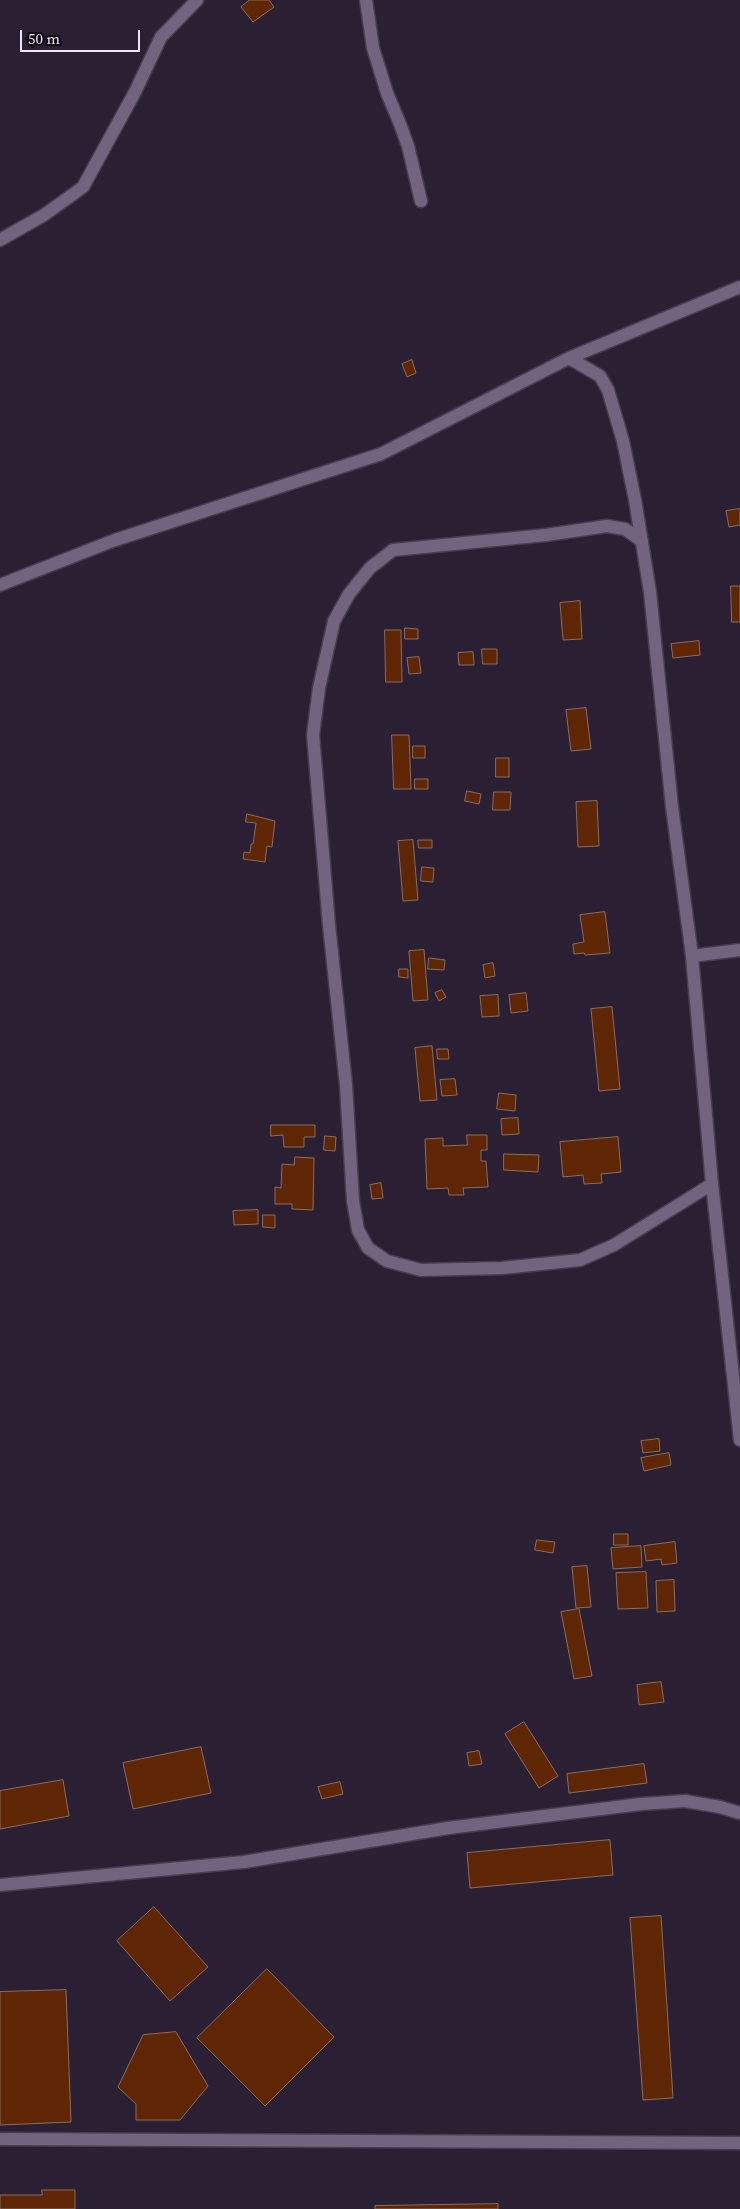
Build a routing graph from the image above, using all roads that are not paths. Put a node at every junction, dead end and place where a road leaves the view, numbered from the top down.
1 (197, 0) edge
2 (366, 0) edge
3 (421, 201) dead end
4 (0, 240) edge
5 (740, 287) edge
6 (569, 358) junction
7 (642, 541) junction
8 (0, 585) edge
9 (740, 950) edge
10 (692, 956) junction
11 (712, 1184) junction
12 (740, 1440) edge
13 (740, 1813) edge
14 (0, 1886) edge
15 (0, 2139) edge
16 (740, 2143) edge

1 - 4 street
2 - 3 street
5 - 6 street
6 - 7 street
6 - 8 street
7 - 10 street
7 - 11 street
9 - 10 street
10 - 11 street
11 - 12 street
13 - 14 street
15 - 16 street

